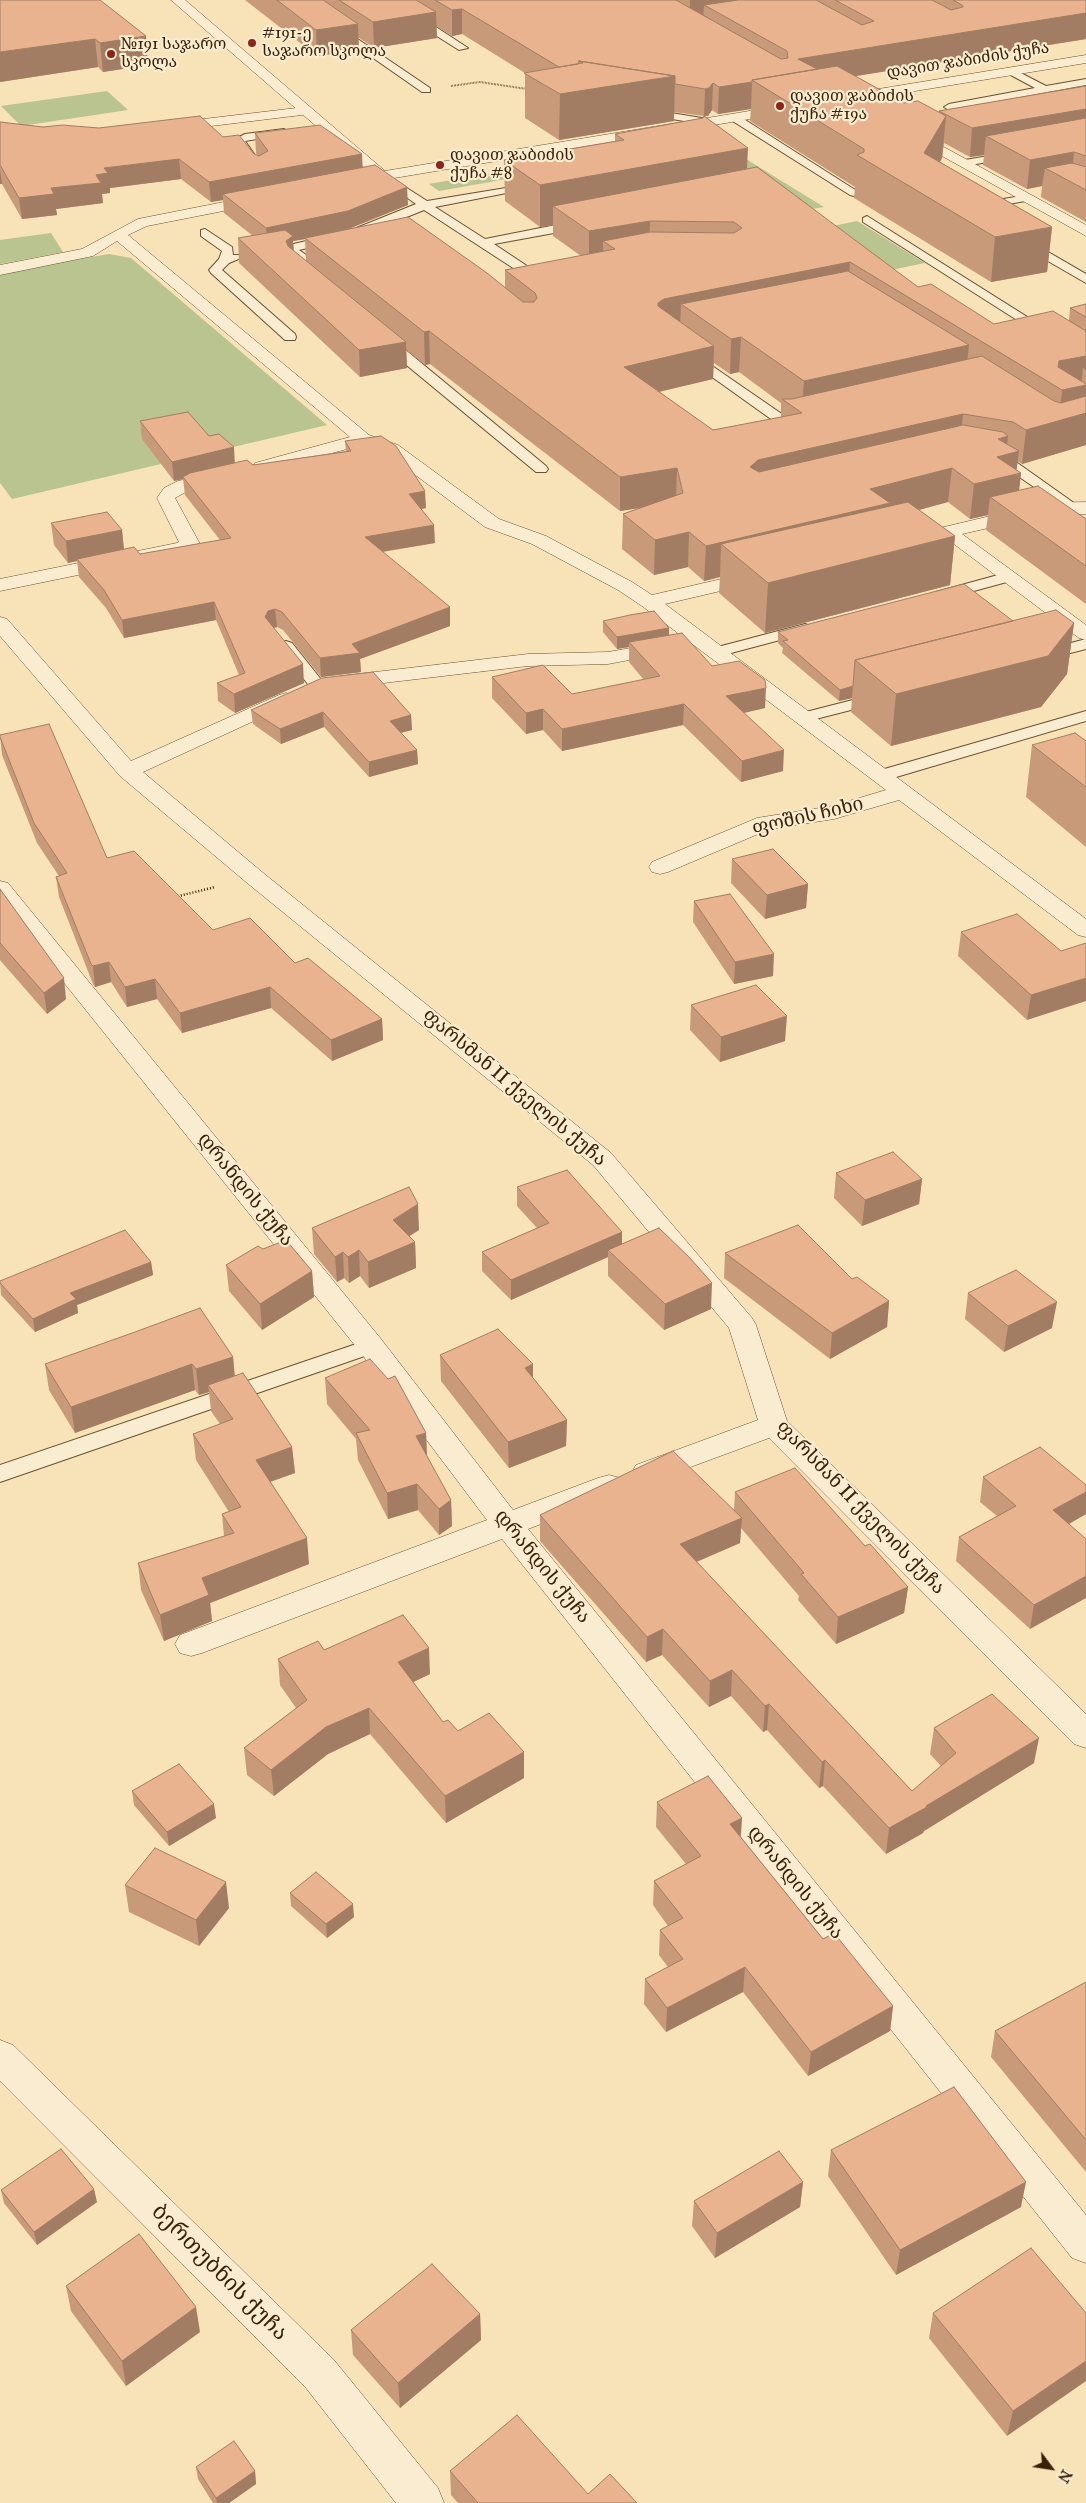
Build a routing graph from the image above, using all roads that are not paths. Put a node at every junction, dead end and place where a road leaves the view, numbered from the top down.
1 (177, 0) edge
2 (401, 10) edge
3 (326, 20) edge
4 (463, 48) dead end
5 (1086, 59) edge
6 (1011, 71) junction
7 (1086, 82) edge
8 (1044, 89) junction
9 (426, 90) dead end
10 (849, 98) junction
11 (830, 102) edge
12 (801, 106) edge
13 (949, 107) edge
14 (866, 108) edge
15 (633, 110) edge
16 (305, 111) junction
17 (735, 118) junction
18 (708, 122) junction
19 (324, 127) junction
20 (160, 128) edge
21 (926, 128) edge
22 (903, 129) joint
23 (1021, 153) edge
24 (965, 163) junction
25 (261, 171) edge
26 (382, 176) junction
27 (363, 180) edge
28 (541, 184) edge
29 (854, 193) dead end
30 (1029, 195) junction
31 (277, 196) edge
32 (425, 204) junction
33 (984, 218) edge
34 (867, 220) dead end
35 (589, 223) edge
36 (1086, 231) edge
37 (204, 233) dead end
38 (118, 234) junction
39 (1009, 234) edge
40 (483, 243) junction
41 (344, 254) edge
42 (243, 257) edge
43 (225, 260) junction
44 (0, 270) edge
45 (553, 273) edge
46 (534, 276) junction
47 (1086, 279) edge
48 (515, 280) edge
49 (372, 330) edge
50 (290, 337) dead end
51 (680, 347) edge
52 (1086, 360) edge
53 (818, 419) edge
54 (363, 439) junction
55 (974, 454) edge
56 (541, 469) dead end
57 (1080, 508) edge
58 (947, 532) junction
59 (928, 537) edge
60 (774, 573) edge
61 (1009, 577) junction
62 (0, 585) edge
63 (924, 599) edge
64 (649, 602) junction
65 (0, 623) edge
66 (820, 626) edge
67 (276, 634) edge
68 (1086, 634) edge
69 (1086, 644) edge
70 (710, 647) junction
71 (1030, 659) edge
72 (317, 685) junction
73 (898, 693) edge
74 (1086, 716) edge
75 (804, 718) junction
76 (128, 771) junction
77 (880, 776) junction
78 (903, 792) junction
79 (660, 866) dead end
80 (0, 888) edge
81 (1086, 930) edge
82 (371, 1346) junction
83 (774, 1424) junction
84 (0, 1474) edge
85 (506, 1524) junction
86 (191, 1644) dead end
87 (1086, 1735) edge
88 (0, 2056) edge
89 (1086, 2245) edge
90 (423, 2503) edge

1 - 16 street
2 - 4 lane
3 - 9 lane
5 - 6 street, დავით ჯაბიძის ქუჩა
6 - 8 lane
6 - 10 street, დავით ჯაბიძის ქუჩა
7 - 8 lane
8 - 13 lane
10 - 11 street, დავით ჯაბიძის ქუჩა
10 - 14 street
12 - 17 street
15 - 18 lane
16 - 19 street
16 - 20 street
17 - 18 street
17 - 29 lane
18 - 26 street
19 - 25 lane
19 - 26 street
21 - 22 lane
22 - 24 street
23 - 24 lane
24 - 30 street
26 - 27 street
26 - 32 lane
28 - 32 lane
30 - 33 lane
30 - 36 street
31 - 38 street
32 - 40 lane
32 - 41 lane
34 - 52 lane
35 - 40 lane
37 - 43 lane
38 - 44 street
38 - 54 street
39 - 47 lane
40 - 46 lane
42 - 43 lane
43 - 50 lane
45 - 46 lane
46 - 48 lane
49 - 56 lane
51 - 53 lane
54 - 62 street
54 - 64 street
55 - 57 lane
57 - 58 street
58 - 59 street
58 - 61 street
60 - 64 street
61 - 63 lane
61 - 68 street
64 - 70 street
65 - 76 street, ფარსმან II ქველის ქუჩა
66 - 70 lane
67 - 72 lane
69 - 71 lane
70 - 72 street
70 - 75 street
72 - 76 street
73 - 75 lane
74 - 77 lane
75 - 77 street
76 - 83 street, ფარსმან II ქველის ქუჩა
77 - 78 street
78 - 79 street, ფოშის ჩიხი
78 - 81 street
80 - 82 street, დრანდის ქუჩა
82 - 84 lane
82 - 85 street, დრანდის ქუჩა
83 - 85 street
83 - 87 street, ფარსმან II ქველის ქუჩა
85 - 86 street
85 - 89 street, დრანდის ქუჩა
88 - 90 street, ბერთუბნის ქუჩა

